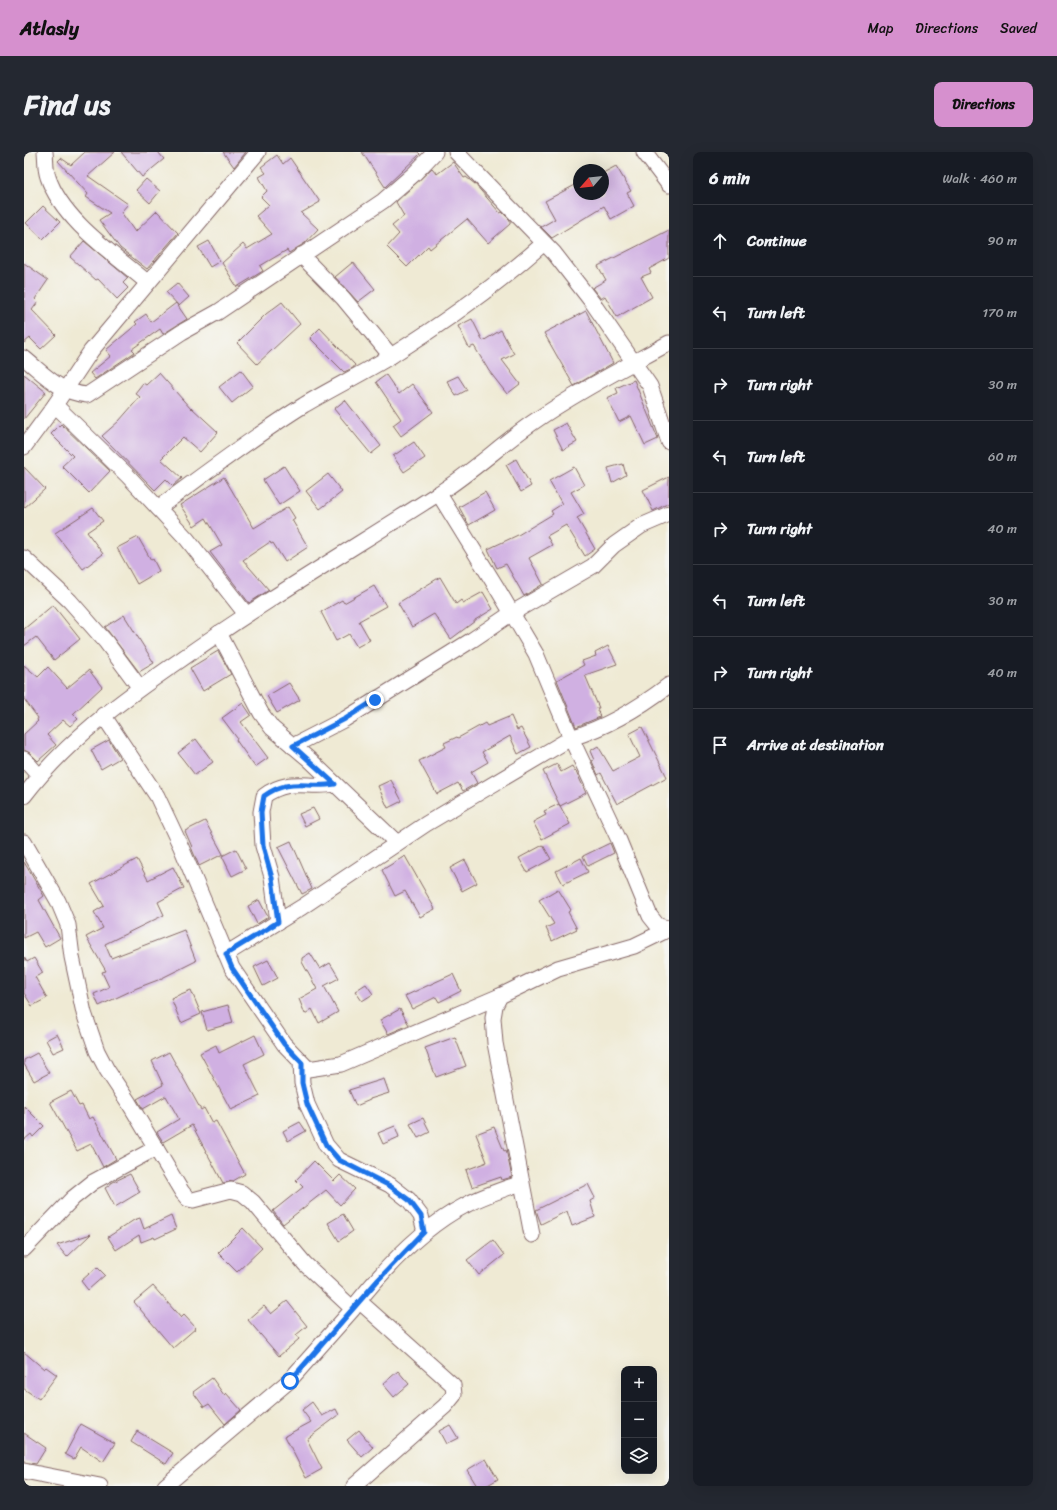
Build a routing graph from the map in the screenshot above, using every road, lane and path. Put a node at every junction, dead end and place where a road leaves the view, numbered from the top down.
1 (45, 152) edge
2 (258, 152) edge
3 (435, 152) edge
4 (456, 152) edge
5 (644, 152) edge
6 (669, 185) edge
7 (544, 243) junction
8 (301, 255) junction
9 (148, 283) junction
10 (669, 343) edge
11 (391, 356) junction
12 (24, 358) edge
13 (633, 363) junction
14 (65, 390) junction
15 (55, 405) junction
16 (669, 442) edge
17 (24, 446) edge
18 (439, 494) junction
19 (158, 508) junction
20 (669, 514) edge
21 (24, 558) edge
22 (512, 613) junction
23 (246, 614) junction
24 (219, 633) junction
25 (669, 685) edge
26 (140, 688) junction
27 (103, 715) junction
28 (571, 738) junction
29 (293, 746) junction
30 (24, 759) edge
31 (39, 776) junction
32 (335, 784) junction
33 (24, 796) edge
34 (24, 842) edge
35 (397, 843) junction
36 (278, 922) junction
37 (669, 928) edge
38 (226, 954) junction
39 (500, 996) junction
40 (302, 1063) junction
41 (156, 1148) junction
42 (521, 1183) junction
43 (424, 1232) junction
44 (532, 1235) dead end
45 (24, 1249) edge
46 (356, 1305) junction
47 (24, 1471) edge
48 (100, 1486) edge
49 (165, 1486) edge
50 (354, 1486) edge

1 - 9 street
2 - 9 street
3 - 8 street
4 - 7 street
5 - 6 street
7 - 11 street
7 - 13 street
8 - 11 street
8 - 14 street
9 - 14 street
10 - 13 street
11 - 19 street
12 - 14 street
13 - 16 street
13 - 18 street
14 - 15 street
15 - 17 street
15 - 19 street
18 - 22 street
18 - 23 street
19 - 23 street
20 - 22 street
21 - 26 street
22 - 28 street
22 - 29 street
23 - 24 street
24 - 26 street
24 - 29 street
25 - 28 street
26 - 27 street
27 - 31 street
27 - 38 street
28 - 35 street
28 - 37 street
29 - 32 street
30 - 31 street
31 - 33 street
32 - 35 street
32 - 36 street
34 - 41 street
35 - 36 street
36 - 38 street
37 - 39 street
38 - 40 street
39 - 40 street
39 - 42 street
40 - 43 street
41 - 45 street
41 - 46 street
42 - 43 street
42 - 44 street
43 - 46 street
46 - 49 street
46 - 50 street
47 - 48 street

